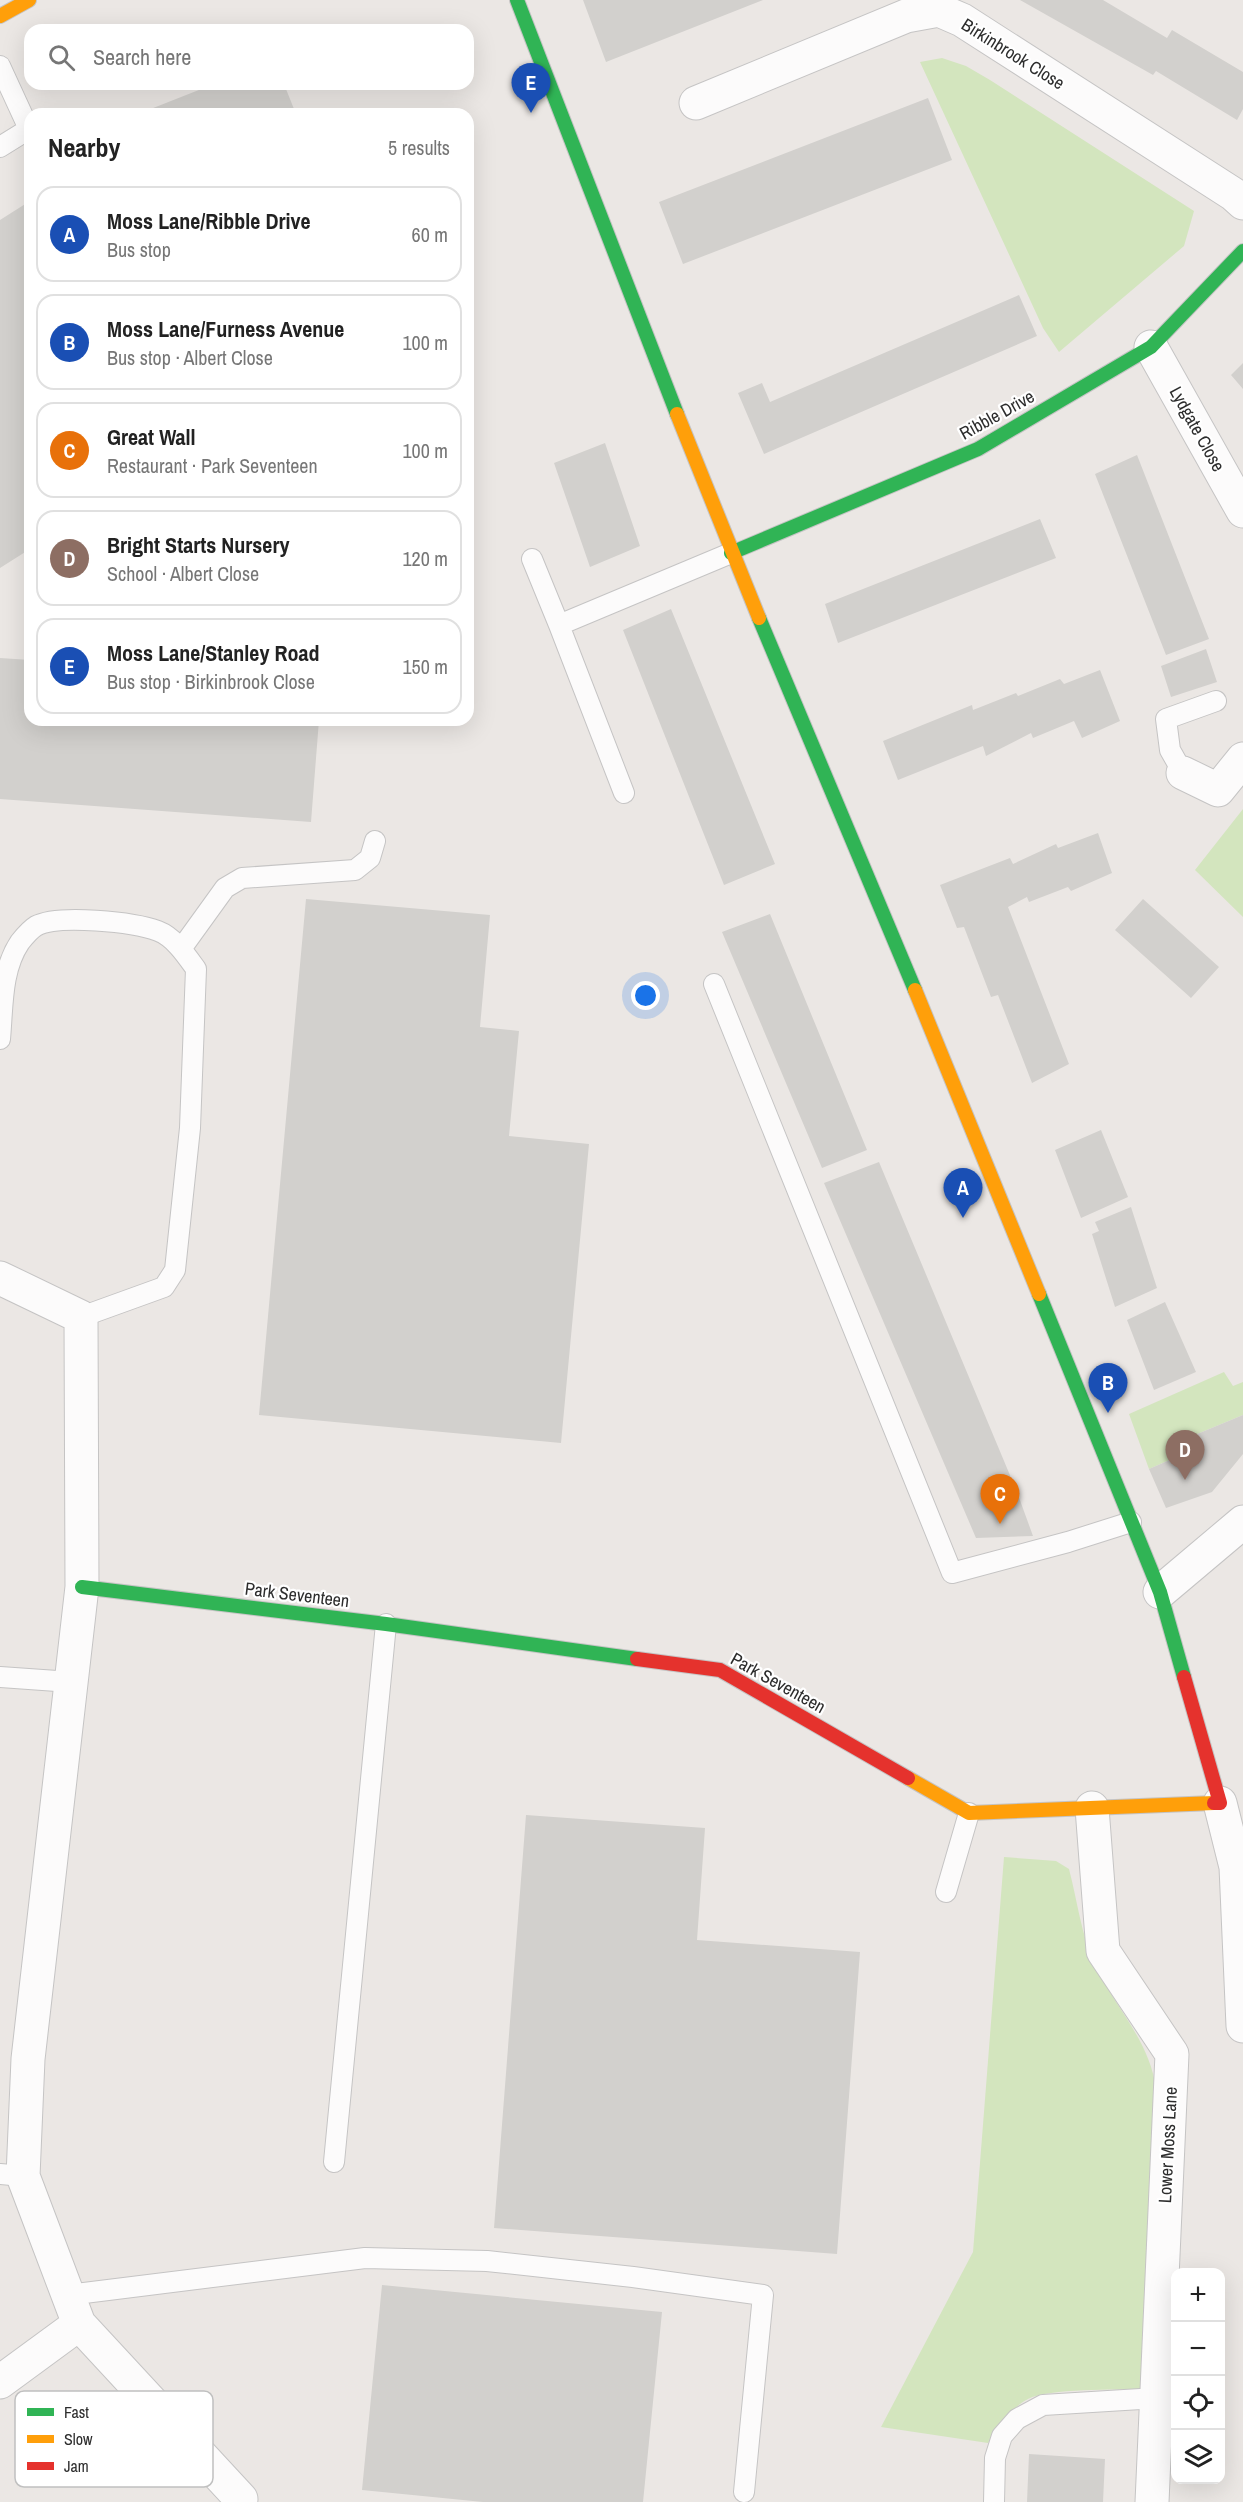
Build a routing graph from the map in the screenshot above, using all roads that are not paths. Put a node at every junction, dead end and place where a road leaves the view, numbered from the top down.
1 (29, 0) edge
2 (517, 0) edge
3 (940, 5) edge
4 (0, 16) edge
5 (0, 66) edge
6 (696, 103) dead end
7 (24, 118) edge
8 (24, 132) edge
9 (0, 147) edge
10 (1243, 203) edge
11 (1243, 251) edge
12 (1151, 347) junction
13 (1243, 511) edge
14 (731, 553) junction
15 (532, 559) dead end
16 (559, 625) junction
17 (1216, 701) dead end
18 (1243, 759) edge
19 (1183, 773) joint
20 (624, 793) dead end
21 (375, 841) dead end
22 (181, 949) junction
23 (714, 984) dead end
24 (0, 1040) edge
25 (0, 1278) edge
26 (81, 1317) junction
27 (1131, 1522) junction
28 (1243, 1522) edge
29 (82, 1587) junction
30 (1160, 1592) junction
31 (386, 1624) junction
32 (0, 1677) edge
33 (71, 1682) junction
34 (1220, 1803) junction
35 (1092, 1808) junction
36 (969, 1813) junction
37 (946, 1892) dead end
38 (1243, 2026) edge
39 (334, 2162) dead end
40 (12, 2175) edge
41 (73, 2309) junction
42 (0, 2382) edge
43 (146, 2391) edge
44 (1157, 2398) junction
45 (213, 2465) edge
46 (744, 2492) dead end
47 (244, 2500) edge
48 (994, 2502) edge
49 (1152, 2502) edge

1 - 4 street
2 - 14 street
3 - 6 street, Birkinbrook Close
3 - 10 street, Birkinbrook Close
5 - 7 lane
8 - 9 lane
11 - 12 street, Ribble Drive
12 - 13 street, Lydgate Close
12 - 14 street, Ribble Drive
14 - 16 lane
14 - 27 street
15 - 16 lane
16 - 20 lane
17 - 19 lane
18 - 19 street
21 - 22 lane
22 - 24 lane
22 - 26 lane
23 - 27 lane
25 - 26 street
26 - 29 street
27 - 30 street
28 - 30 street
29 - 31 street, Park Seventeen
29 - 33 street
30 - 34 street
31 - 36 street, Park Seventeen
31 - 39 lane
32 - 33 lane
33 - 40 street
34 - 35 street
34 - 38 street
35 - 36 street
35 - 44 street, Lower Moss Lane
36 - 37 lane
40 - 41 street
41 - 42 street
41 - 43 street
41 - 46 lane
44 - 48 lane
44 - 49 street, Lower Moss Lane
45 - 47 street

